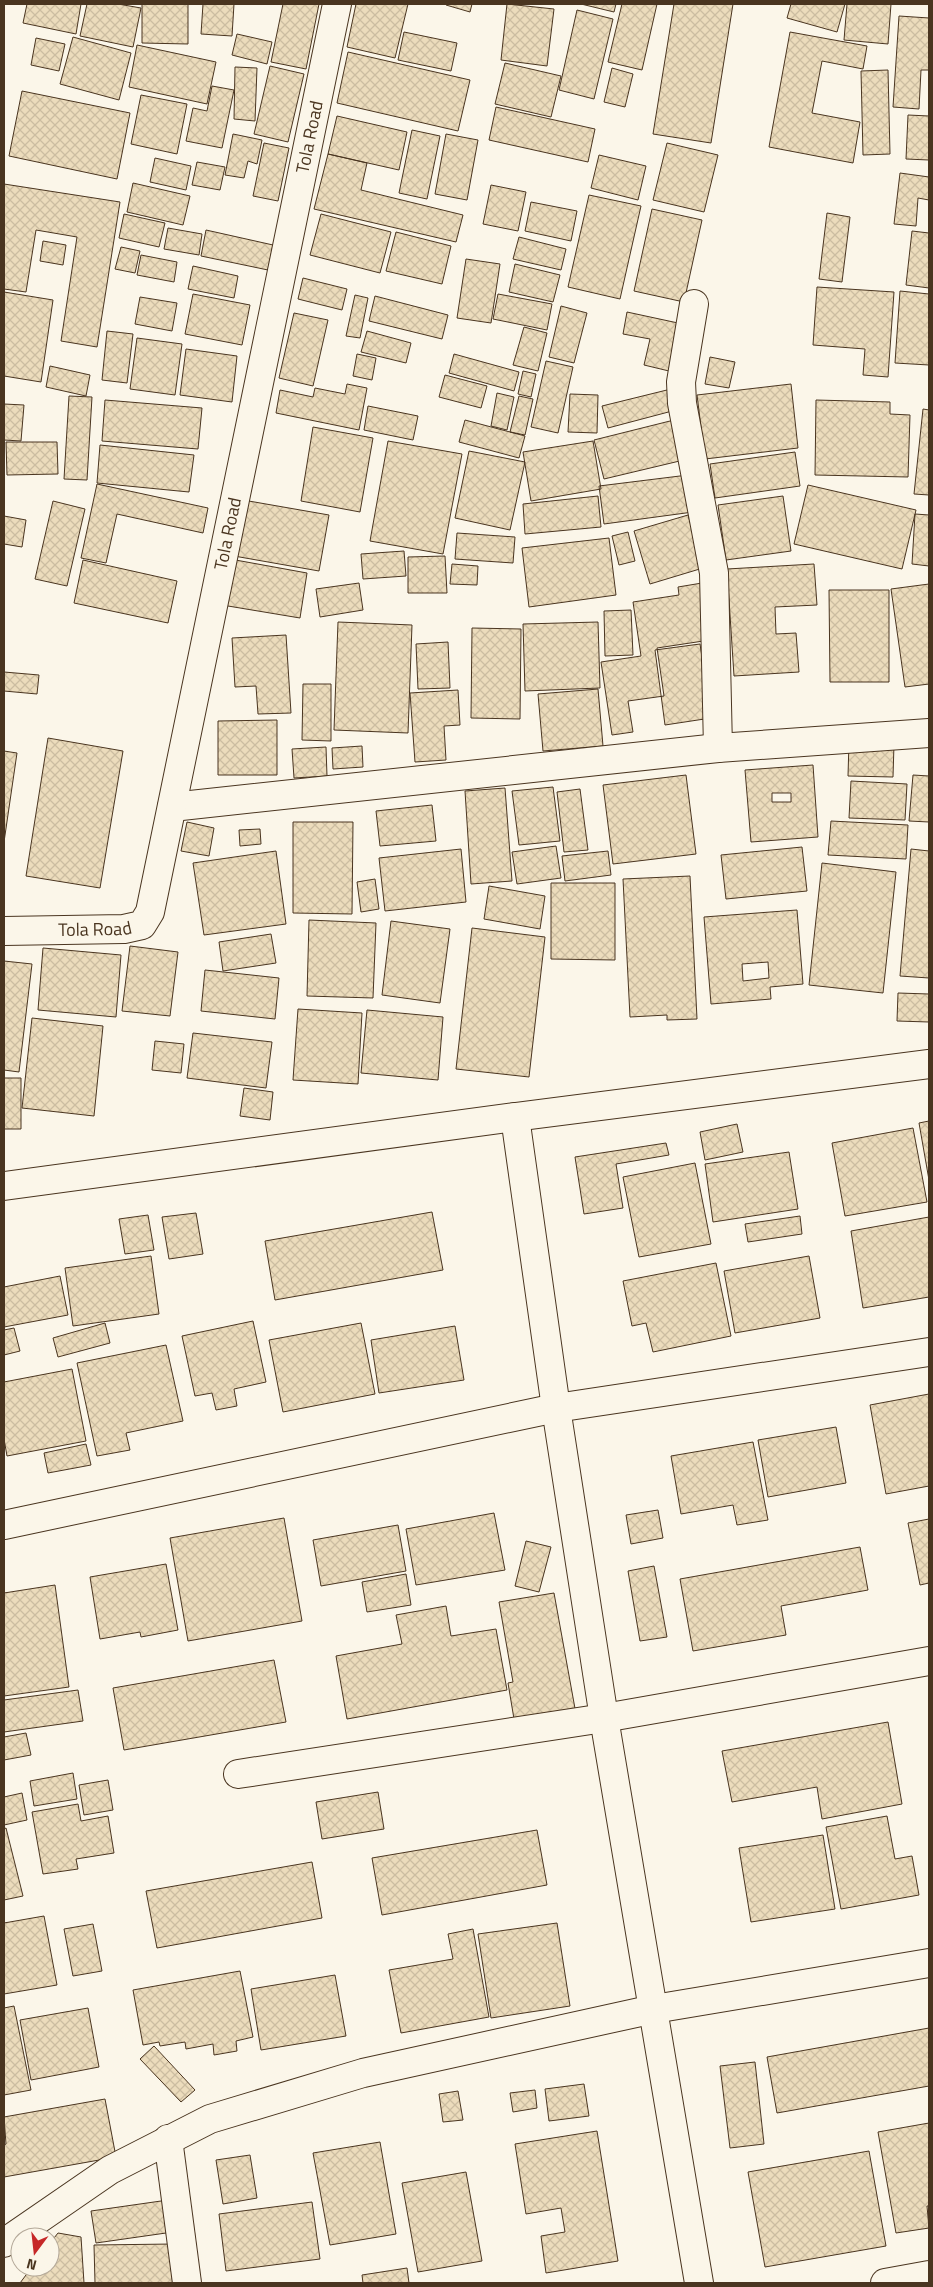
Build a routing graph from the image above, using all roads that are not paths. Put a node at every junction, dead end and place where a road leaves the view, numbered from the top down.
1 (337, 4) edge
2 (694, 304) dead end
3 (929, 733) edge
4 (718, 748) junction
5 (172, 807) junction
6 (4, 931) edge
7 (929, 1064) edge
8 (515, 1117) junction
9 (4, 1186) edge
10 (929, 1352) edge
11 (556, 1408) junction
12 (4, 1525) edge
13 (929, 1661) edge
14 (604, 1718) junction
15 (238, 1774) dead end
16 (929, 1963) edge
17 (654, 2009) junction
18 (168, 2139) junction
19 (4, 2243) edge
20 (929, 2275) edge
21 (187, 2283) edge
22 (700, 2283) edge
23 (885, 2283) edge

1 - 5 street, Tola Road
2 - 4 street
3 - 4 street
4 - 5 street
5 - 6 street, Tola Road
7 - 8 street
8 - 9 street
8 - 11 street
10 - 11 street
11 - 12 street
11 - 14 street
13 - 14 street
14 - 15 street
14 - 17 street
16 - 17 street
17 - 18 street
17 - 22 street
18 - 19 street
18 - 21 street
20 - 23 street

